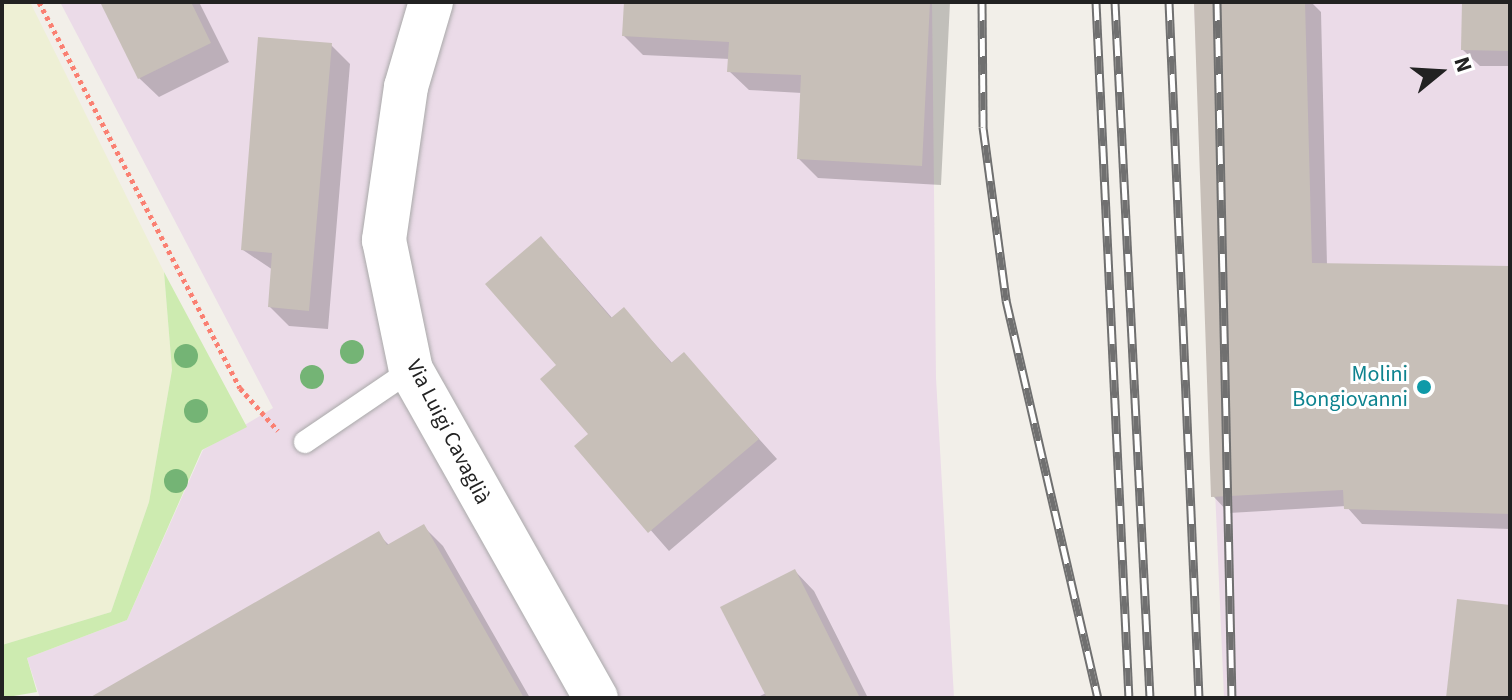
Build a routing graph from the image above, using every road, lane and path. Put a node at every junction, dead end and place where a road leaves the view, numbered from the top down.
1 (39, 2) edge
2 (431, 2) edge
3 (411, 370) junction
4 (305, 442) joint
5 (596, 698) edge

1 - 4 path
2 - 3 street, Via Luigi Cavaglià
3 - 4 lane
3 - 5 street, Via Luigi Cavaglià

